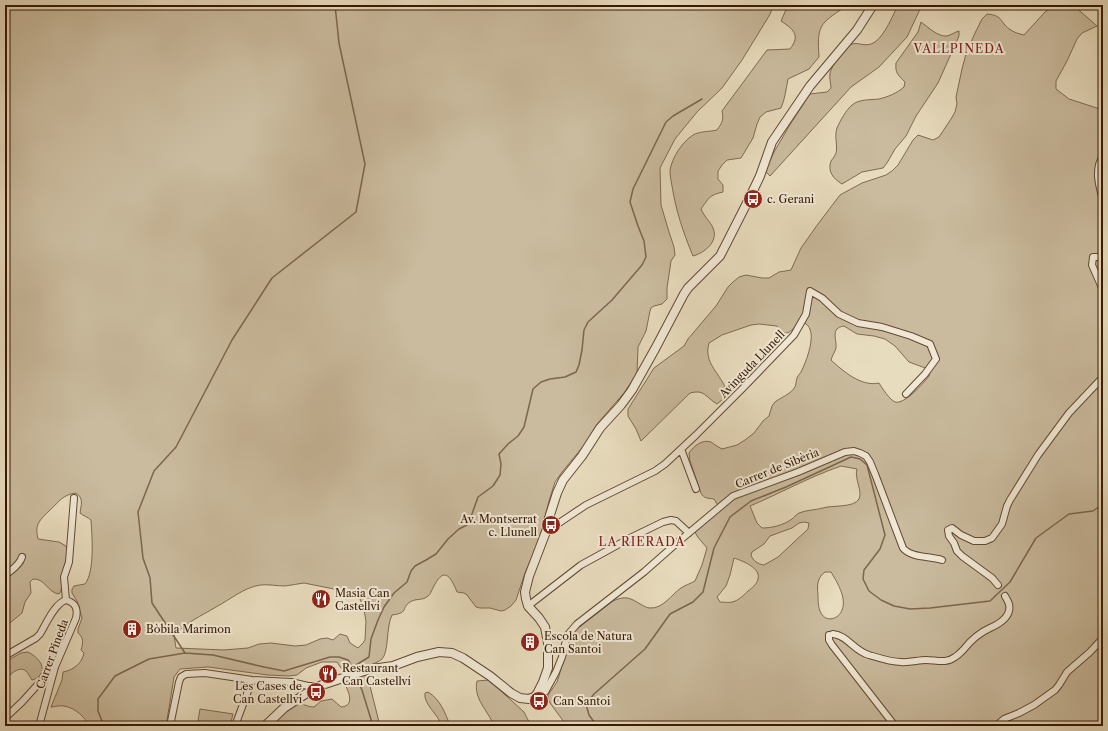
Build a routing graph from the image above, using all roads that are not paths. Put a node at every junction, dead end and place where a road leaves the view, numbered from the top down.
1 (873, 5) edge
2 (1103, 156) edge
3 (1103, 200) edge
4 (1103, 257) edge
5 (1103, 290) edge
6 (1103, 377) edge
7 (906, 394) dead end
8 (681, 449) junction
9 (696, 489) dead end
10 (74, 498) dead end
11 (547, 529) junction
12 (689, 533) junction
13 (22, 557) dead end
14 (942, 560) dead end
15 (5, 576) edge
16 (998, 585) dead end
17 (1005, 596) dead end
18 (66, 600) junction
19 (528, 606) junction
20 (1103, 638) edge
21 (5, 656) edge
22 (55, 667) junction
23 (252, 680) junction
24 (297, 683) junction
25 (304, 685) junction
26 (322, 686) junction
27 (306, 694) junction
28 (537, 694) junction
29 (5, 718) edge
30 (39, 726) edge
31 (170, 726) edge
32 (235, 726) edge
33 (265, 726) edge
34 (895, 726) edge
35 (996, 726) edge

1 - 11 street
2 - 3 street
4 - 5 street
6 - 16 street
7 - 8 street, Avinguda Llunell
8 - 9 street
8 - 11 street, Avinguda Llunell
10 - 18 street
11 - 19 street
12 - 14 street, Carrer de Sibèria
12 - 19 street
12 - 28 street, Carrer de Sibèria
13 - 15 street
17 - 34 street
18 - 21 street
18 - 22 street, Carrer Pineda
19 - 28 street
20 - 35 street
22 - 29 street
22 - 30 street, Carrer Pineda
23 - 24 street
23 - 31 street
23 - 32 street
24 - 25 street
24 - 27 street
25 - 26 street
25 - 27 street
26 - 27 street
26 - 28 street
27 - 33 street

